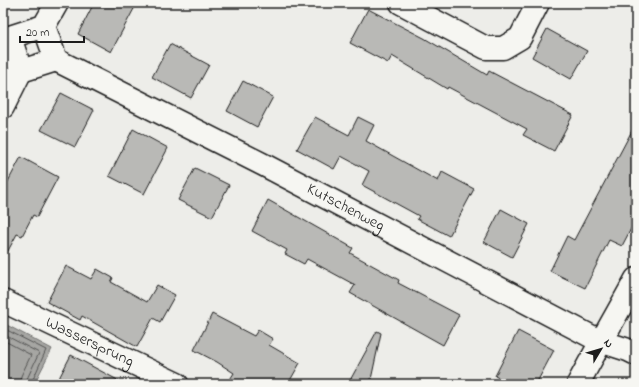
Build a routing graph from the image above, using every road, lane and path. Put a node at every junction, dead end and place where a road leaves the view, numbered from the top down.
1 (56, 3) edge
2 (402, 3) edge
3 (538, 3) edge
4 (44, 26) junction
5 (7, 35) edge
6 (56, 60) junction
7 (21, 71) junction
8 (3, 107) edge
9 (636, 279) edge
10 (3, 301) edge
11 (600, 341) junction
12 (636, 354) edge
13 (177, 384) edge
14 (578, 384) edge

1 - 4 street
2 - 3 street
4 - 5 street
4 - 6 street
5 - 7 street
6 - 7 street
6 - 11 street, Kutschenweg
7 - 8 street
9 - 11 street
10 - 13 street, Wassersprung
11 - 12 street, Kutschenweg
11 - 14 street

